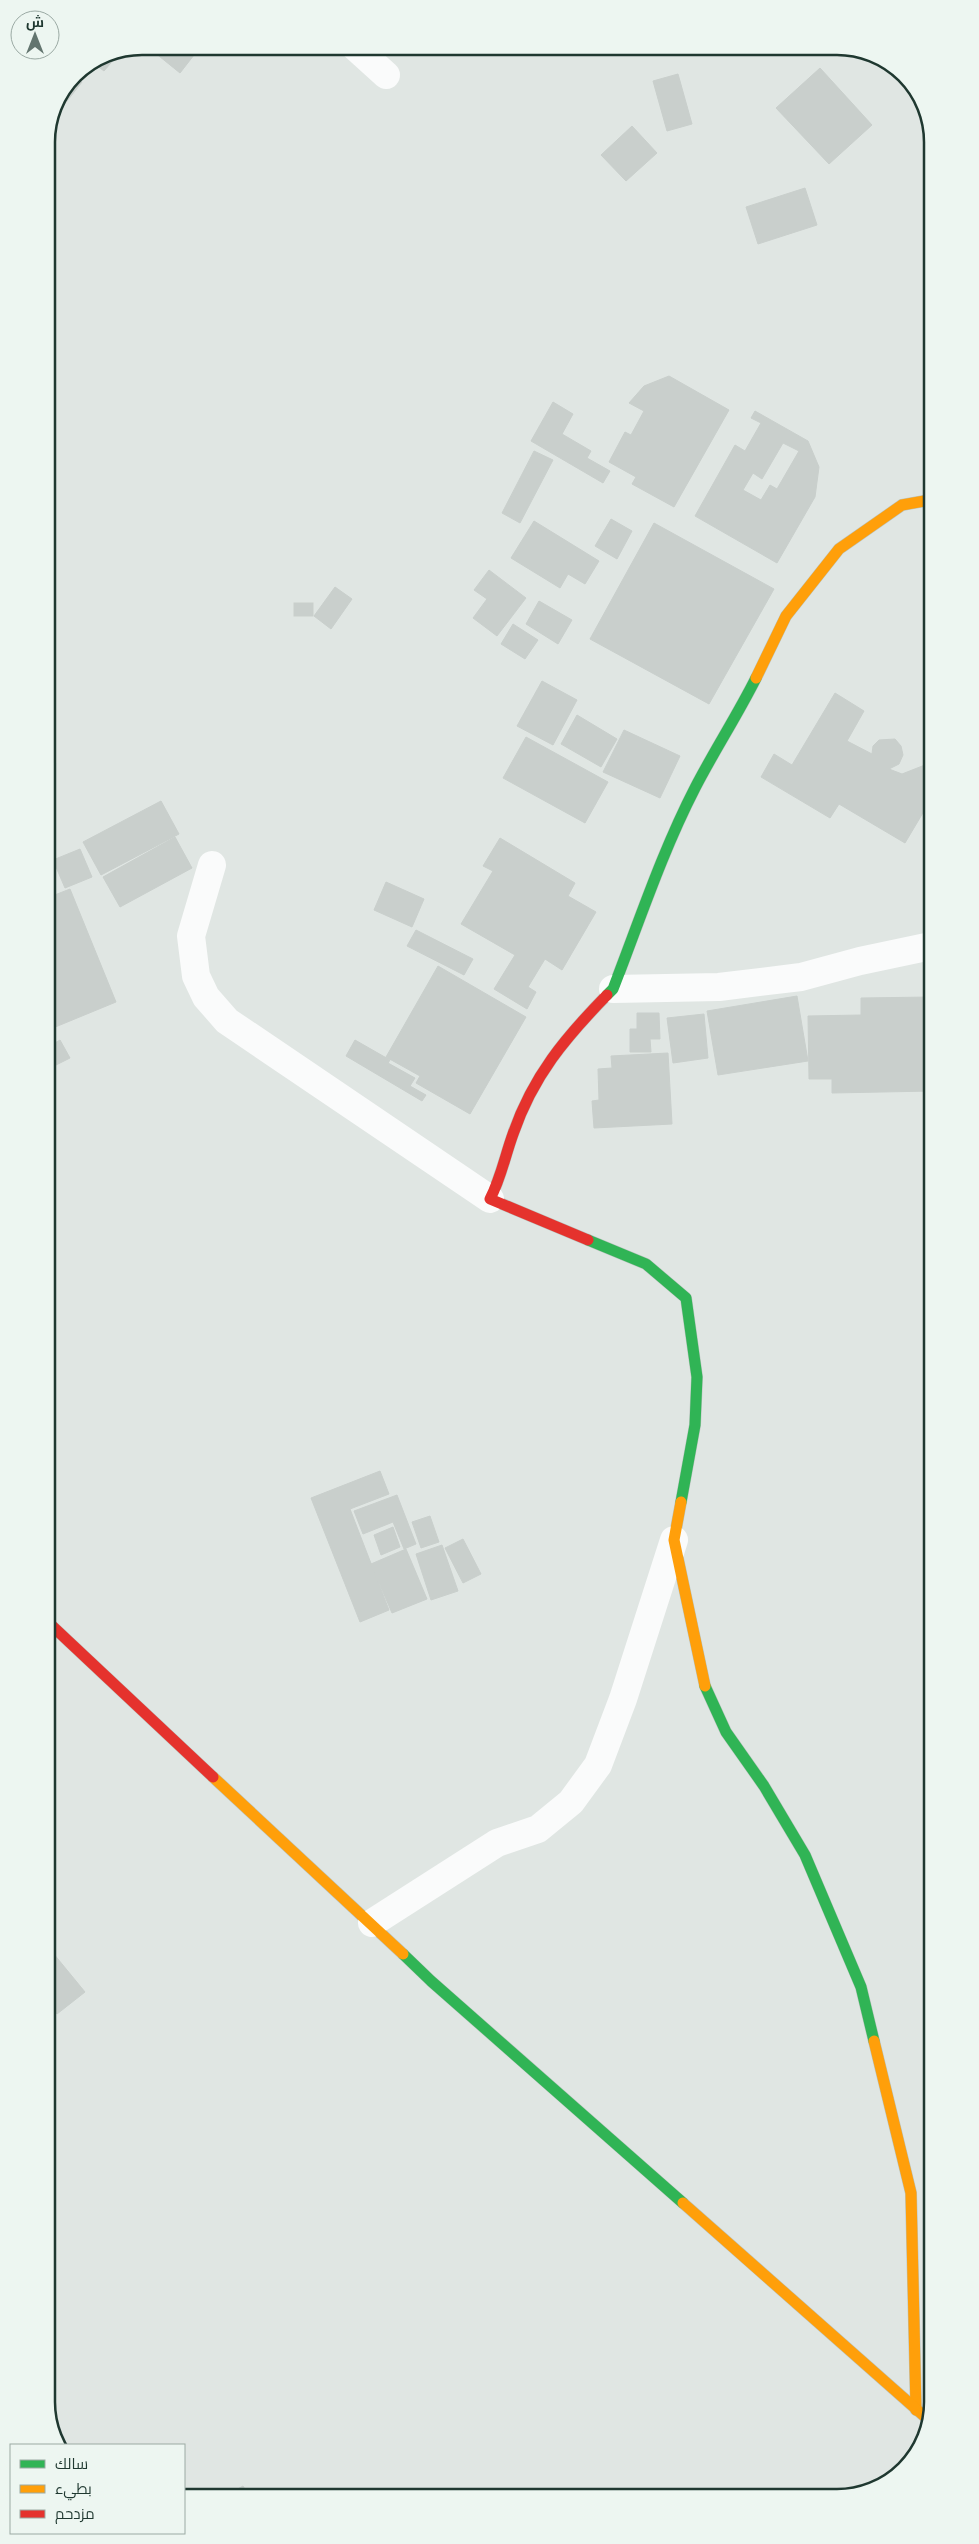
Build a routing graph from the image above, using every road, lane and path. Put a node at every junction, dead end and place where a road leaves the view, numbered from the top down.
1 (364, 55) edge
2 (386, 75) dead end
3 (924, 501) edge
4 (212, 865) dead end
5 (924, 947) edge
6 (613, 990) junction
7 (490, 1199) junction
8 (674, 1540) junction
9 (55, 1629) edge
10 (372, 1923) junction
11 (916, 2410) junction
12 (922, 2415) edge

1 - 2 street
3 - 6 street
4 - 7 street
5 - 6 street
6 - 7 street
7 - 8 street
8 - 10 street
8 - 11 street
9 - 10 street
10 - 11 street
11 - 12 street

